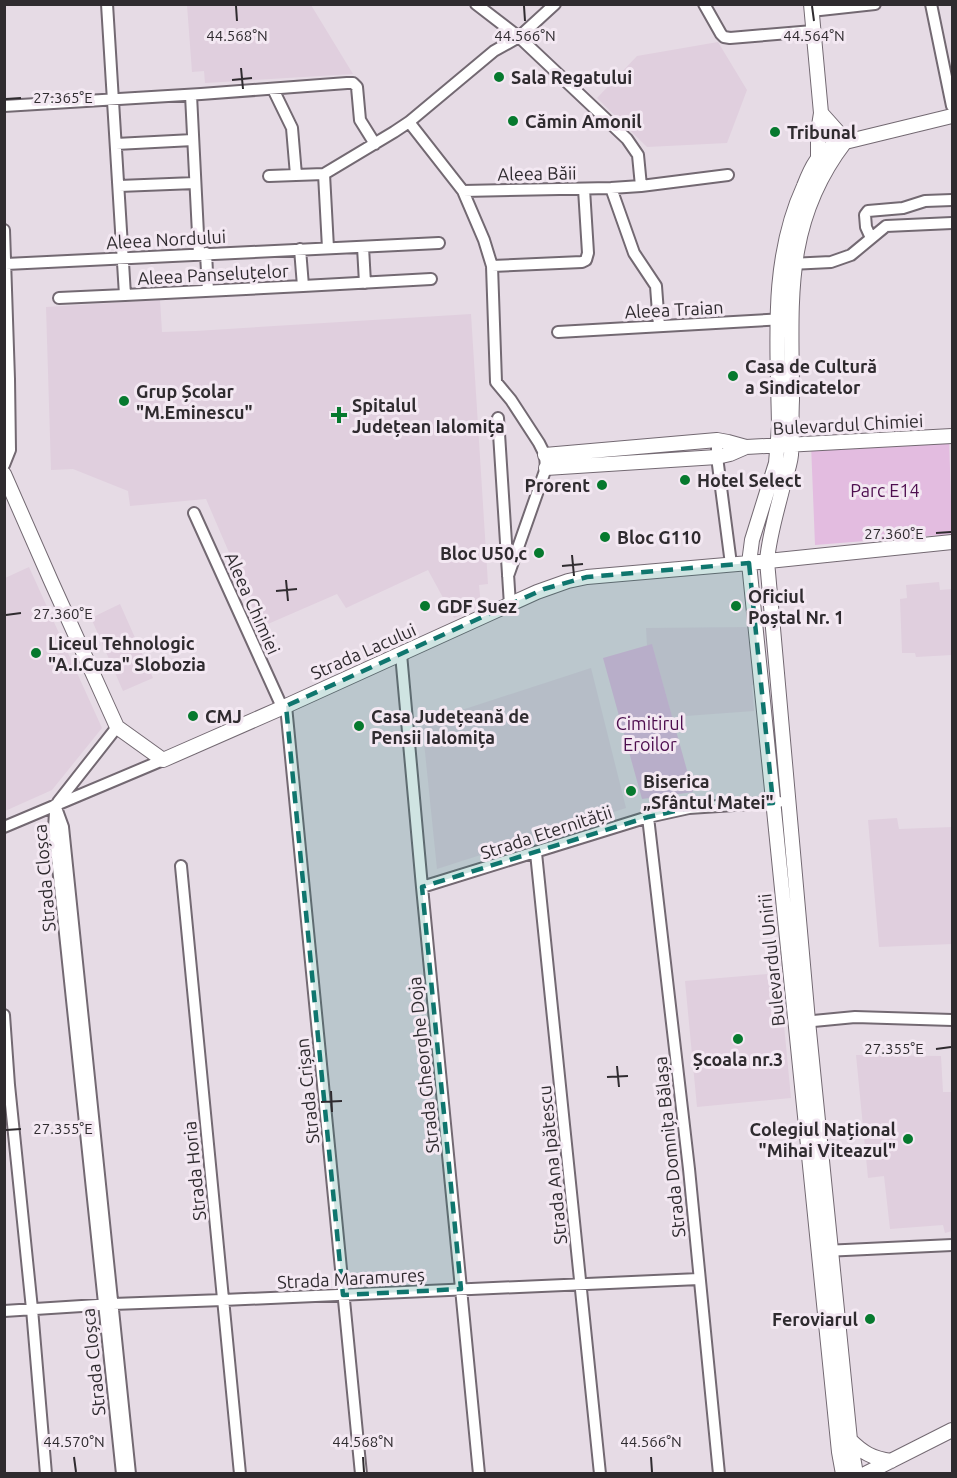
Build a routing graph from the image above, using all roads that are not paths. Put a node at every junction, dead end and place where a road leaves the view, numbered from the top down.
1 (107, 4) edge
2 (476, 4) edge
3 (555, 4) edge
4 (704, 4) edge
5 (875, 4) edge
6 (931, 4) edge
7 (811, 8) edge
8 (813, 31) junction
9 (519, 38) junction
10 (273, 89) junction
11 (191, 95) junction
12 (112, 100) junction
13 (4, 106) edge
14 (952, 106) edge
15 (821, 113) junction
16 (952, 116) edge
17 (409, 122) junction
18 (193, 140) junction
19 (846, 141) junction
20 (116, 144) junction
21 (375, 144) junction
22 (818, 157) junction
23 (324, 174) junction
24 (296, 175) junction
25 (728, 175) dead end
26 (269, 176) dead end
27 (195, 183) junction
28 (119, 186) junction
29 (641, 186) junction
30 (611, 188) junction
31 (584, 189) junction
32 (463, 191) junction
33 (952, 200) edge
34 (952, 223) edge
35 (4, 230) edge
36 (871, 238) junction
37 (439, 243) dead end
38 (363, 247) junction
39 (328, 248) junction
40 (300, 249) junction
41 (202, 254) junction
42 (123, 257) junction
43 (6, 264) junction
44 (787, 264) junction
45 (492, 266) junction
46 (431, 279) dead end
47 (365, 283) junction
48 (303, 286) junction
49 (208, 291) junction
50 (125, 295) junction
51 (59, 298) dead end
52 (784, 319) junction
53 (659, 326) junction
54 (558, 332) dead end
55 (7, 379) edge
56 (498, 418) dead end
57 (952, 436) edge
58 (717, 440) junction
59 (785, 446) junction
60 (746, 447) junction
61 (717, 457) junction
62 (545, 462) junction
63 (4, 465) edge
64 (4, 474) edge
65 (194, 513) dead end
66 (952, 542) edge
67 (767, 561) junction
68 (749, 563) junction
69 (731, 564) junction
70 (508, 576) junction
71 (510, 605) junction
72 (401, 654) junction
73 (284, 706) junction
74 (117, 727) junction
75 (163, 760) junction
76 (788, 801) junction
77 (773, 802) junction
78 (55, 806) junction
79 (648, 817) junction
80 (4, 827) edge
81 (536, 853) junction
82 (181, 866) dead end
83 (422, 887) junction
84 (4, 1014) edge
85 (952, 1020) edge
86 (802, 1022) junction
87 (952, 1245) edge
88 (825, 1251) junction
89 (699, 1279) junction
90 (581, 1284) junction
91 (461, 1289) junction
92 (343, 1295) junction
93 (223, 1300) junction
94 (108, 1304) junction
95 (32, 1309) junction
96 (4, 1311) edge
97 (952, 1430) edge
98 (850, 1440) junction
99 (891, 1461) junction
100 (46, 1473) edge
101 (122, 1473) edge
102 (130, 1473) edge
103 (240, 1473) edge
104 (361, 1473) edge
105 (479, 1473) edge
106 (600, 1473) edge
107 (719, 1473) edge
108 (843, 1473) edge
109 (856, 1473) edge
110 (866, 1473) edge

1 - 12 street, Aleea Panseluțelor
2 - 9 street
3 - 9 street
4 - 8 street
5 - 7 street
6 - 14 street
7 - 8 street
8 - 15 street
9 - 17 street
9 - 29 street
10 - 11 street
10 - 21 street
10 - 24 street
11 - 12 street
11 - 18 street
12 - 13 street
12 - 20 street, Aleea Panseluțelor
15 - 19 street
15 - 22 street
16 - 19 street
17 - 21 street
17 - 32 street
18 - 20 street
18 - 27 street
19 - 22 street
19 - 44 street
20 - 28 street, Aleea Panseluțelor
21 - 23 street
22 - 44 street
23 - 24 street
23 - 39 street
24 - 26 street
25 - 29 street, Aleea Băii
27 - 28 street
27 - 41 street
28 - 42 street, Aleea Panseluțelor
29 - 30 street, Aleea Băii
30 - 31 street, Aleea Băii
30 - 53 street
31 - 32 street, Aleea Băii
31 - 45 street
32 - 45 street
33 - 36 street
34 - 36 street
35 - 43 street
36 - 44 street
37 - 38 street, Aleea Nordului
38 - 39 street, Aleea Nordului
38 - 47 street
39 - 40 street, Aleea Nordului
40 - 41 street, Aleea Nordului
40 - 48 street, Aleea Panseluțelor
41 - 42 street, Aleea Nordului
41 - 49 street
42 - 43 street, Aleea Nordului
42 - 50 street, Aleea Panseluțelor
43 - 55 street
44 - 52 street
45 - 62 street
46 - 47 street, Aleea Panseluțelor
47 - 48 street, Aleea Panseluțelor
48 - 49 street, Aleea Panseluțelor
49 - 50 street, Aleea Panseluțelor
50 - 51 street, Aleea Panseluțelor
52 - 53 street, Aleea Traian
52 - 59 street
53 - 54 street, Aleea Traian
55 - 63 street
56 - 70 street
57 - 59 street, Bulevardul Chimiei
58 - 60 street, Bulevardul Chimiei
58 - 61 street
58 - 62 street, Bulevardul Chimiei
59 - 60 street, Bulevardul Chimiei
59 - 67 street, Bulevardul Unirii
59 - 68 street, Bulevardul Unirii
60 - 61 street, Bulevardul Chimiei
61 - 62 street, Bulevardul Chimiei
61 - 69 street
62 - 70 street
64 - 74 street
65 - 73 street, Aleea Chimiei
66 - 67 street, Strada Lacului
67 - 68 street, Strada Lacului
67 - 76 street, Bulevardul Unirii
68 - 69 street, Strada Lacului
68 - 77 street, Bulevardul Unirii
69 - 71 street, Strada Lacului
70 - 71 street
71 - 72 street, Strada Lacului
72 - 73 street, Strada Lacului
72 - 83 street, Strada Gheorghe Doja
73 - 75 street, Strada Lacului
73 - 92 street, Strada Crișan
74 - 75 street
74 - 78 street
75 - 78 street, Strada Lacului
76 - 77 street, Strada Eternității
76 - 86 street, Bulevardul Unirii
77 - 79 street, Strada Eternității
77 - 86 street, Bulevardul Unirii
78 - 80 street, Strada Lacului
78 - 94 street, Strada Cloșca
79 - 81 street, Strada Eternității
79 - 89 street, Strada Domnița Bălașa
81 - 83 street, Strada Eternității
81 - 90 street, Strada Ana Ipătescu
82 - 93 street, Strada Horia
83 - 91 street, Strada Gheorghe Doja
84 - 95 street
85 - 86 street
86 - 88 street, Bulevardul Unirii
87 - 88 street
88 - 98 street, Bulevardul Unirii
88 - 108 street, Bulevardul Unirii
89 - 90 street, Strada Maramureș
89 - 107 street, Strada Domnița Bălașa
90 - 91 street, Strada Maramureș
90 - 106 street, Strada Ana Ipătescu
91 - 92 street, Strada Maramureș
91 - 105 street, Strada Gheorghe Doja
92 - 93 street, Strada Maramureș
92 - 104 street, Strada Crișan
93 - 94 street, Strada Maramureș
93 - 103 street, Strada Horia
94 - 95 street, Strada Maramureș
94 - 101 street, Strada Cloșca
94 - 102 street, Strada Cloșca
95 - 96 street, Strada Maramureș
95 - 100 street
97 - 99 street
98 - 99 street
98 - 109 street, Bulevardul Unirii
99 - 110 street

